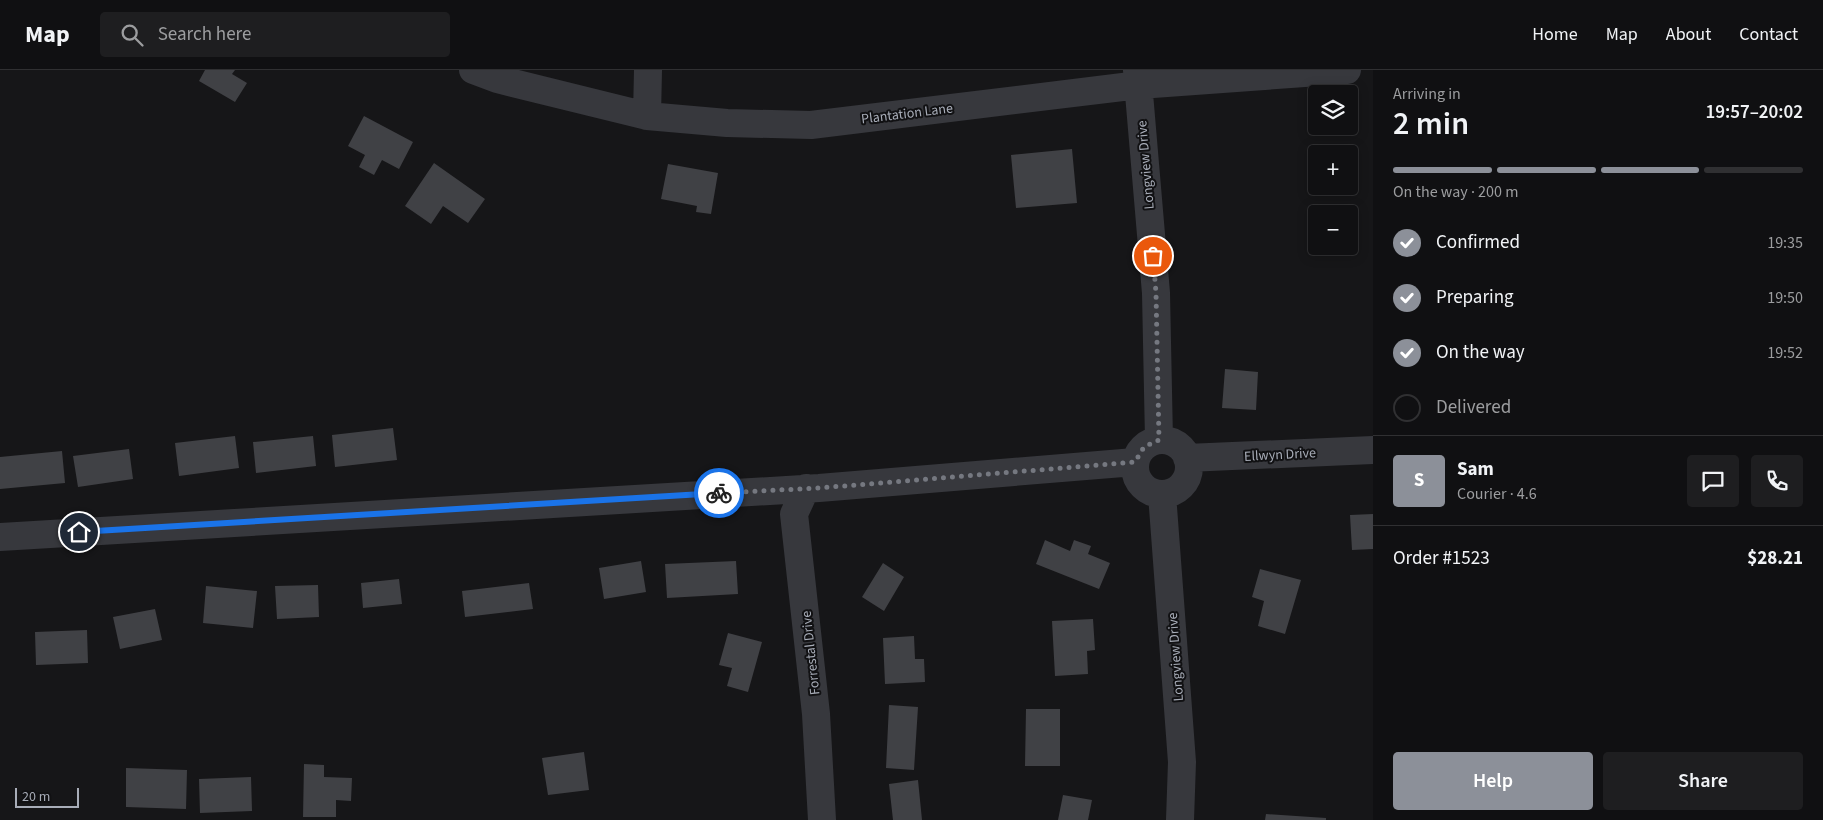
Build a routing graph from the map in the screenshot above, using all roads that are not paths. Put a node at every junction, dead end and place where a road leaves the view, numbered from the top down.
1 (473, 70) edge
2 (648, 70) edge
3 (1347, 70) edge
4 (1138, 78) edge
5 (648, 116) junction
6 (1159, 440) junction
7 (1373, 450) edge
8 (1187, 458) junction
9 (1135, 462) junction
10 (806, 488) junction
11 (1162, 494) junction
12 (0, 536) edge
13 (822, 820) edge
14 (1180, 820) edge

1 - 5 street, Plantation Lane
2 - 5 street
3 - 4 street, Plantation Lane
4 - 5 street, Plantation Lane
4 - 6 street, Longview Drive
6 - 8 street
6 - 9 street
7 - 8 street, Ellwyn Drive
8 - 11 street
9 - 10 street
9 - 11 street
10 - 12 street
10 - 13 street, Forrestal Drive
11 - 14 street, Longview Drive

